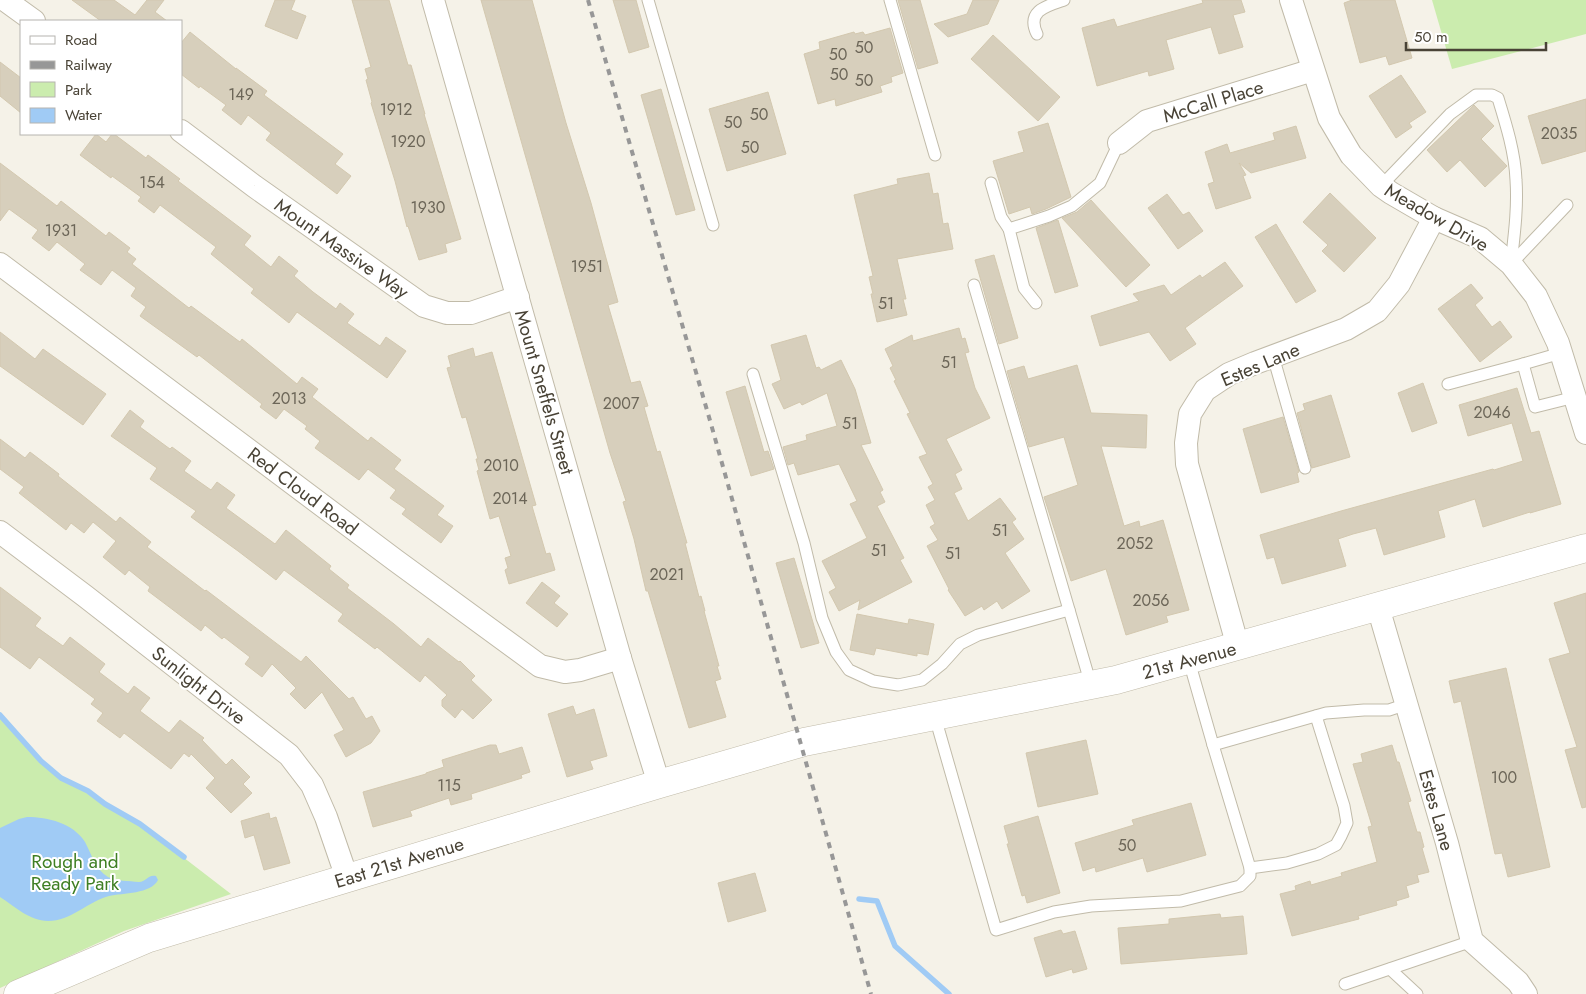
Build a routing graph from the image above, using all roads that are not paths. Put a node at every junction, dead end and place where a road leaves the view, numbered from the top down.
1 (5, 0) edge
2 (433, 0) edge
3 (648, 0) edge
4 (890, 0) edge
5 (1064, 0) edge
6 (1291, 0) edge
7 (33, 20) edge
8 (1037, 34) dead end
9 (1313, 70) junction
10 (182, 132) edge
11 (1119, 143) joint
12 (936, 155) dead end
13 (991, 183) dead end
14 (1381, 186) junction
15 (1567, 205) dead end
16 (1434, 218) junction
17 (713, 225) dead end
18 (1009, 229) junction
19 (0, 264) edge
20 (1511, 264) junction
21 (974, 285) dead end
22 (518, 297) junction
23 (1036, 304) dead end
24 (1561, 353) junction
25 (1272, 356) junction
26 (1523, 364) junction
27 (753, 374) dead end
28 (1448, 384) dead end
29 (1575, 397) junction
30 (1586, 433) edge
31 (1305, 468) dead end
32 (0, 532) edge
33 (1586, 548) edge
34 (1378, 607) junction
35 (1069, 610) junction
36 (1238, 647) junction
37 (620, 658) junction
38 (1189, 660) junction
39 (1092, 685) junction
40 (1407, 704) junction
41 (1316, 716) junction
42 (935, 717) junction
43 (1213, 745) junction
44 (787, 747) joint
45 (659, 784) junction
46 (1250, 868) junction
47 (346, 878) junction
48 (1472, 941) junction
49 (1390, 969) junction
50 (1345, 984) dead end
51 (19, 994) edge
52 (1416, 994) edge
53 (1526, 994) edge

1 - 7 street
2 - 22 street, Mount Sneffels Street
3 - 17 lane
4 - 12 lane
5 - 8 lane
6 - 9 street, Meadow Drive
9 - 11 street, McCall Place
9 - 14 street, Meadow Drive
10 - 22 street, Mount Massive Way
11 - 18 lane
13 - 18 lane
14 - 16 street, Meadow Drive
14 - 20 lane
15 - 20 lane
16 - 20 street, Meadow Drive
16 - 25 street, Estes Lane
18 - 23 lane
19 - 37 street, Red Cloud Road
20 - 24 street, Meadow Drive
21 - 35 lane
22 - 37 street, Mount Sneffels Street
24 - 26 lane
24 - 29 street, Meadow Drive
25 - 31 lane
25 - 36 street, Estes Lane
26 - 28 lane
26 - 29 lane
27 - 35 lane
29 - 30 street, Meadow Drive
32 - 47 street, Sunlight Drive
33 - 34 street, 21st Avenue
34 - 36 street, 21st Avenue
34 - 40 street, Estes Lane
35 - 39 lane
36 - 38 street, 21st Avenue
37 - 45 street, Mount Sneffels Street
38 - 39 street, 21st Avenue
38 - 43 lane
39 - 42 street, 21st Avenue
40 - 41 lane
40 - 48 street, Estes Lane
41 - 43 lane
41 - 46 lane
42 - 44 street, 21st Avenue
42 - 46 lane
43 - 46 lane
44 - 45 street, East 21st Avenue
45 - 47 street, East 21st Avenue
47 - 51 street, East 21st Avenue
48 - 49 lane
48 - 53 street
49 - 50 lane
49 - 52 lane

